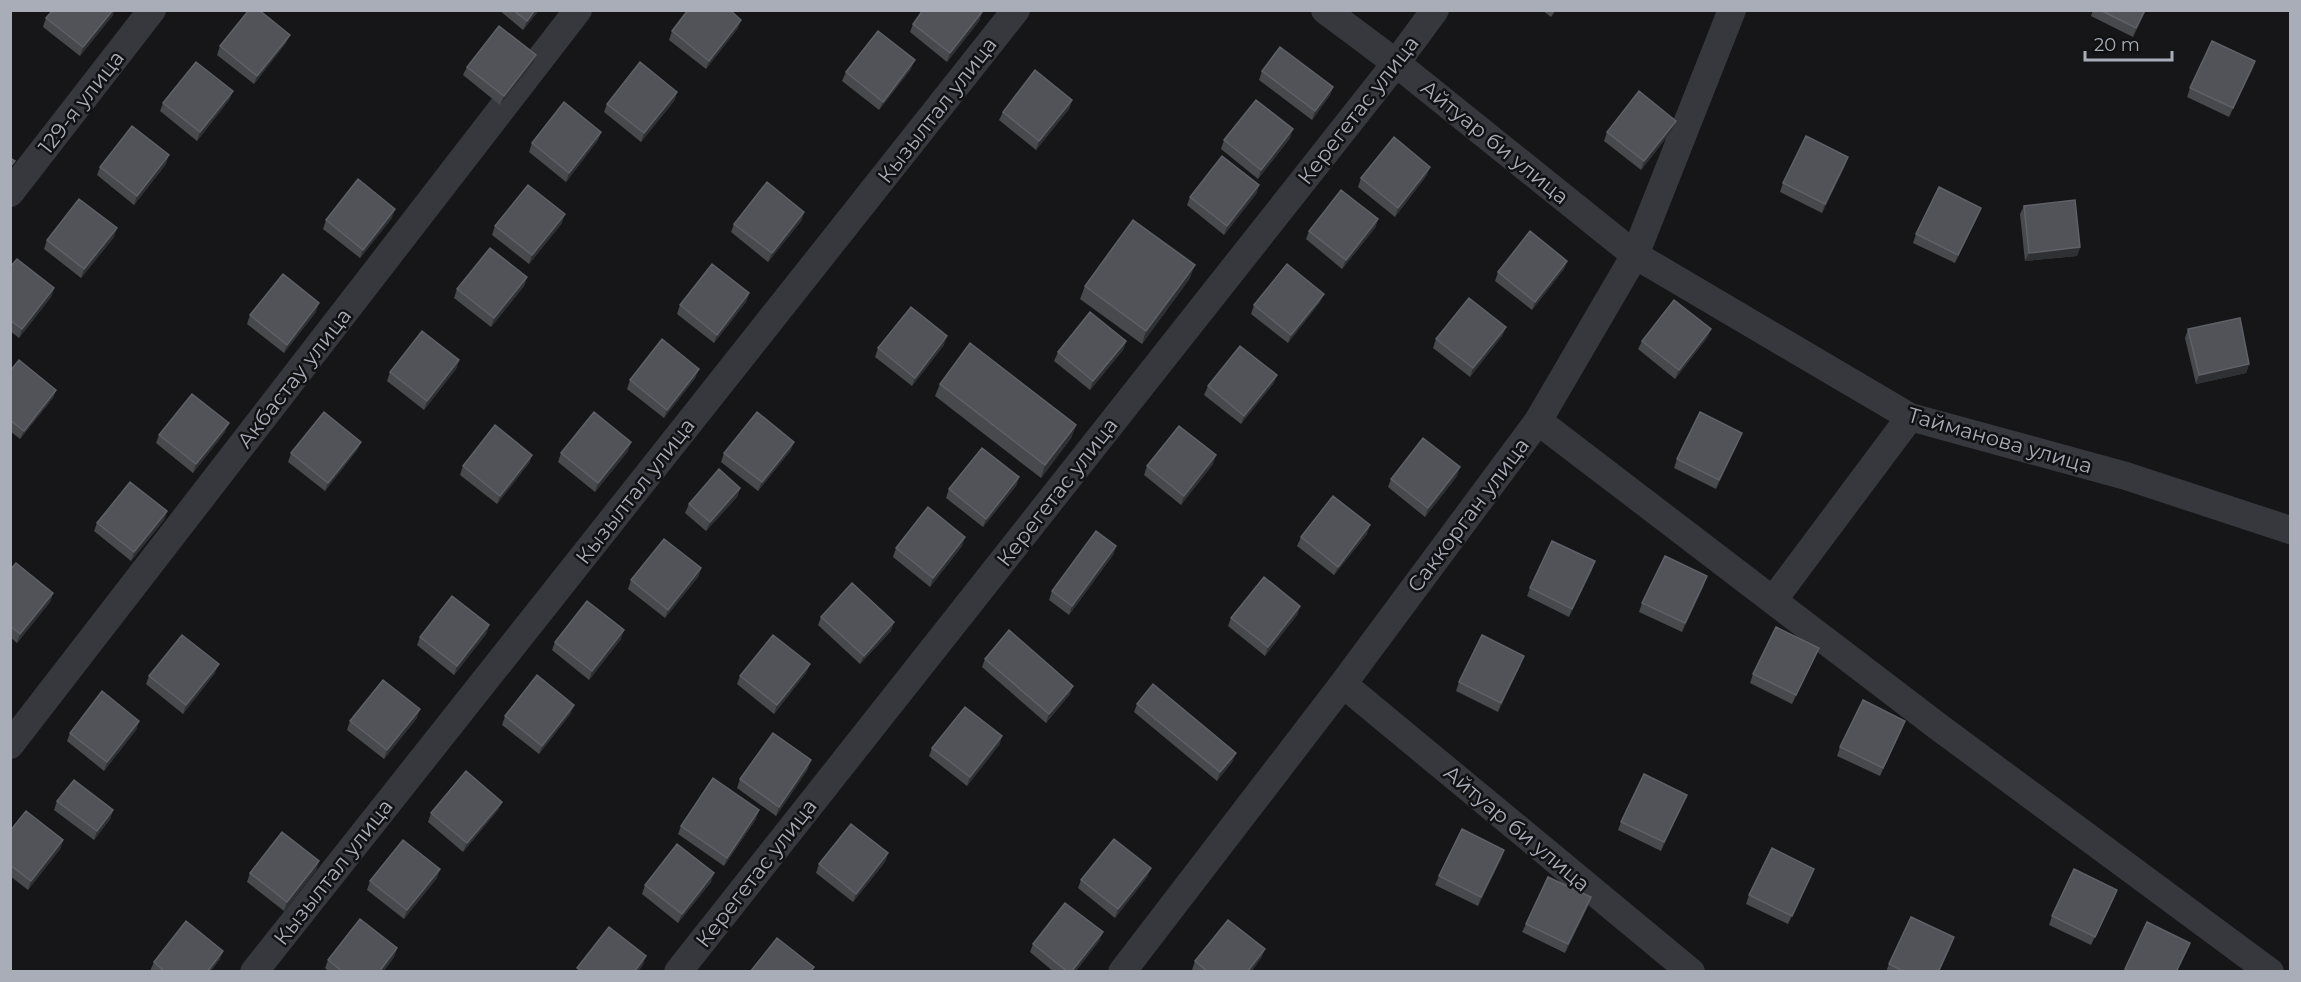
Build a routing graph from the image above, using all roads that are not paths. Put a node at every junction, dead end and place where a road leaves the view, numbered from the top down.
1 (152, 10) edge
2 (578, 10) edge
3 (1016, 10) edge
4 (1325, 10) edge
5 (1435, 10) edge
6 (1732, 10) edge
7 (1396, 63) junction
8 (10, 193) edge
9 (1635, 255) junction
10 (1910, 417) junction
11 (1538, 421) junction
12 (2290, 530) edge
13 (1774, 599) junction
14 (1343, 684) junction
15 (10, 745) edge
16 (1132, 968) edge
17 (254, 972) edge
18 (678, 972) edge
19 (1691, 972) edge
20 (2270, 972) edge

1 - 8 street, 129-я улица
2 - 15 street, Акбастау улица
3 - 17 street, Кызылтал улица
4 - 7 street, Айтуар би улица
5 - 7 street, Керегетас улица
6 - 9 street, Саккорган улица
7 - 9 street, Айтуар би улица
7 - 18 street, Керегетас улица
9 - 10 street, Тайманова улица
9 - 11 street, Саккорган улица
10 - 12 street, Тайманова улица
10 - 13 street
11 - 13 street
11 - 14 street, Саккорган улица
13 - 20 street
14 - 16 street, Саккорган улица
14 - 19 street, Айтуар би улица

